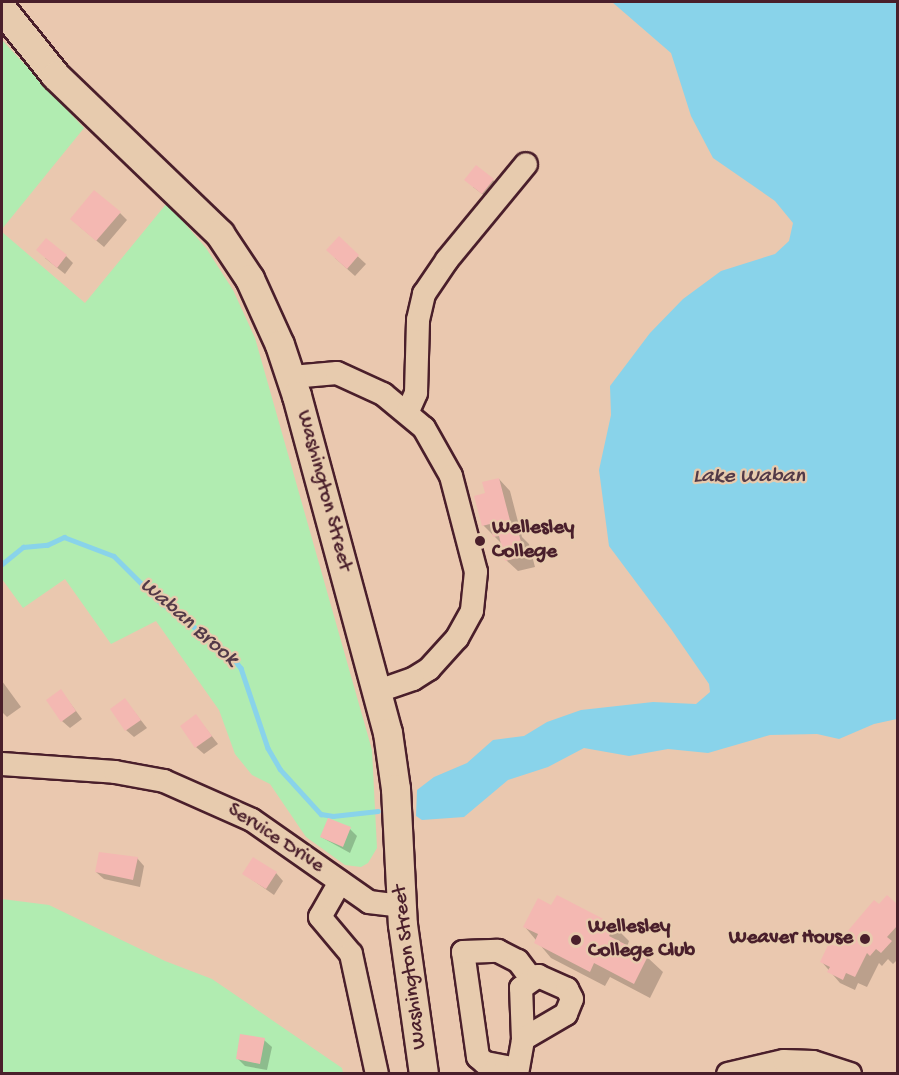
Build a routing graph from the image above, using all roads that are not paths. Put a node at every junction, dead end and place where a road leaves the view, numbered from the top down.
1 (2, 9) edge
2 (526, 164) dead end
3 (292, 377) junction
4 (408, 411) junction
5 (378, 691) junction
6 (2, 764) edge
7 (340, 882) junction
8 (401, 906) junction
9 (531, 978) junction
10 (524, 1039) junction
11 (517, 1071) edge
12 (377, 1074) edge
13 (424, 1074) edge
14 (728, 1074) edge
15 (850, 1074) edge

1 - 3 main road, Washington Street
2 - 4 street
3 - 4 street
3 - 5 main road, Washington Street
4 - 5 street
5 - 8 main road, Washington Street
6 - 7 street, Service Drive
7 - 8 street, Service Drive
7 - 12 street
8 - 13 main road, Washington Street
9 - 10 street
9 - 10 street
9 - 11 street
10 - 11 street
14 - 15 street

